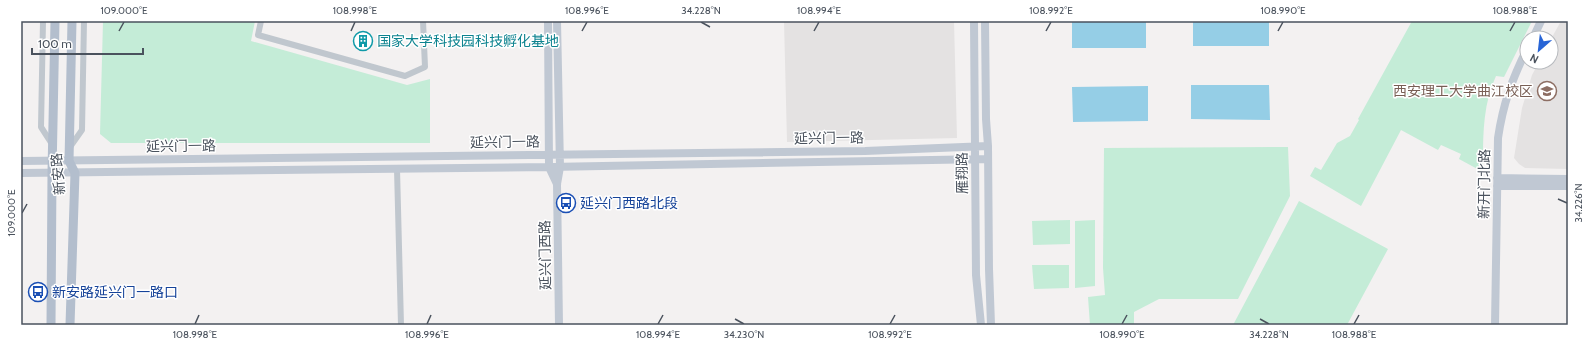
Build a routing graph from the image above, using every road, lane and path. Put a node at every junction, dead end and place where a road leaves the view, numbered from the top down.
1 (43, 21) edge
2 (55, 21) edge
3 (72, 21) edge
4 (84, 21) edge
5 (261, 21) edge
6 (423, 21) edge
7 (548, 21) edge
8 (558, 21) edge
9 (974, 21) edge
10 (985, 21) edge
11 (1519, 66) edge
12 (53, 146) junction
13 (974, 146) junction
14 (988, 146) junction
15 (69, 148) junction
16 (549, 154) junction
17 (560, 154) junction
18 (974, 159) junction
19 (988, 159) junction
20 (52, 160) junction
21 (21, 161) edge
22 (69, 161) junction
23 (549, 167) junction
24 (560, 167) junction
25 (397, 169) junction
26 (21, 173) edge
27 (52, 173) junction
28 (75, 173) junction
29 (1568, 179) edge
30 (1497, 182) junction
31 (557, 184) junction
32 (1568, 186) edge
33 (51, 325) edge
34 (70, 325) edge
35 (401, 325) edge
36 (559, 325) edge
37 (981, 325) edge
38 (991, 325) edge
39 (1495, 325) edge

1 - 12 street
2 - 12 main road, 新安路
3 - 15 main road, 新安路
4 - 15 street
5 - 6 street
7 - 16 street, 延兴门西路
8 - 17 street, 延兴门西路
9 - 13 street, 雁翔路
10 - 14 street, 雁翔路
11 - 30 street, 新开门北路
12 - 20 main road, 新安路
13 - 14 street, 延兴门一路
13 - 17 street, 延兴门一路
13 - 18 street, 雁翔路
14 - 19 street, 雁翔路
15 - 22 main road, 新安路
16 - 17 street, 延兴门一路
16 - 22 street, 延兴门一路
16 - 23 street, 延兴门西路
17 - 24 street, 延兴门西路
18 - 19 street, 延兴门一路
18 - 24 street, 延兴门一路
18 - 37 street, 雁翔路
19 - 38 street, 雁翔路
20 - 21 street, 延兴门一路
20 - 22 street, 延兴门一路
20 - 27 main road, 新安路
22 - 28 main road, 新安路
23 - 24 street, 延兴门一路
23 - 25 street, 延兴门一路
23 - 31 street, 延兴门西路
24 - 31 street, 延兴门西路
25 - 28 street, 延兴门一路
25 - 35 street
26 - 27 street, 延兴门一路
27 - 28 street, 延兴门一路
27 - 33 main road, 新安路
28 - 34 main road, 新安路
29 - 30 street
30 - 32 street
30 - 39 street, 新开门北路
31 - 36 street, 延兴门西路

